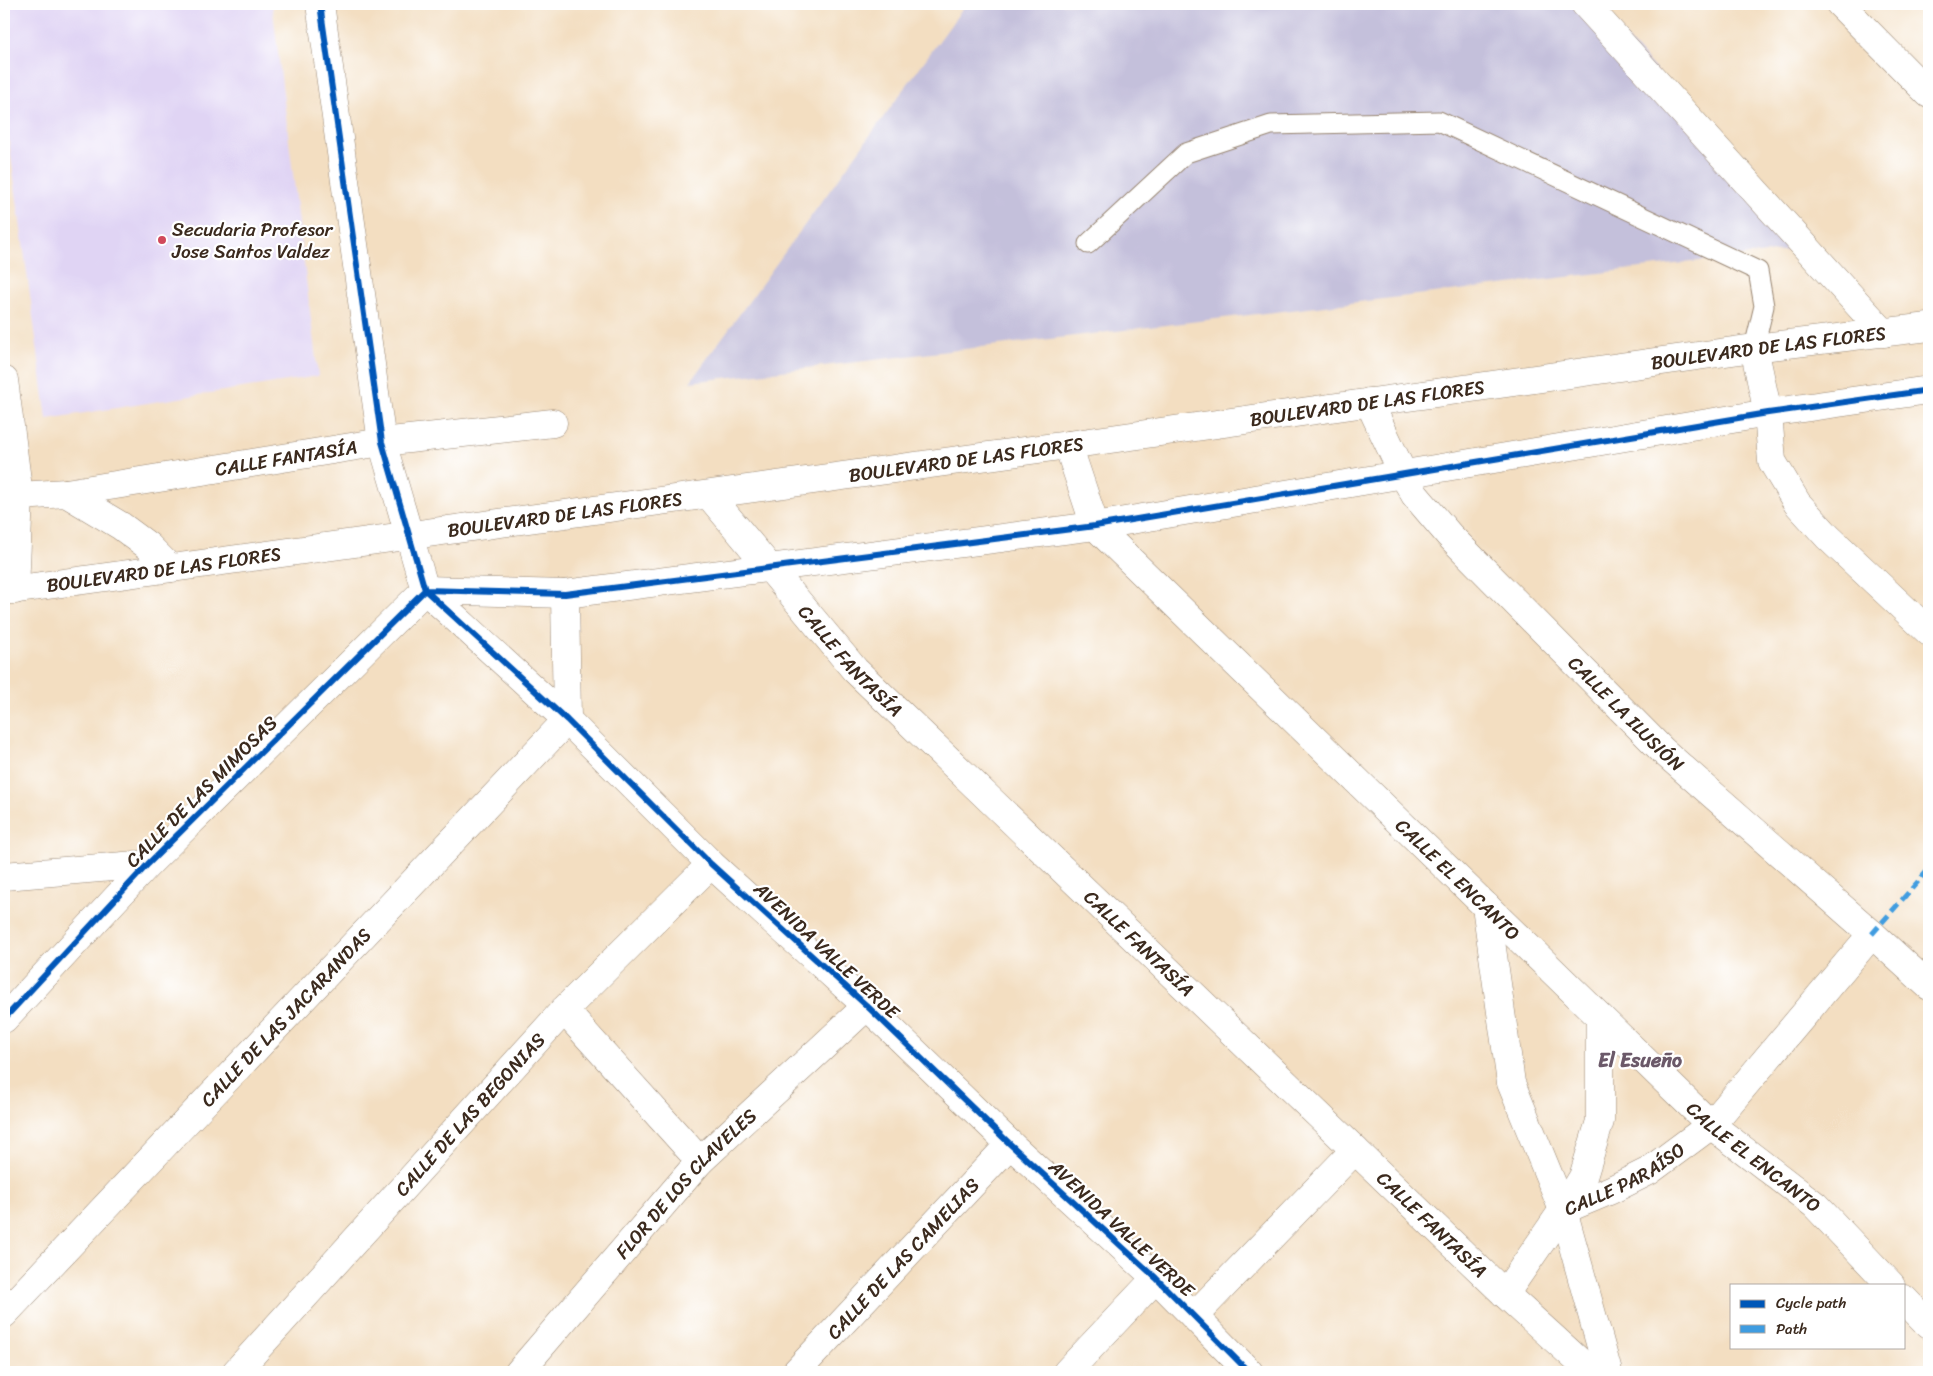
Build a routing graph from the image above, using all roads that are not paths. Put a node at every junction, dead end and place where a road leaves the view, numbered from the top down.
1 (320, 4) edge
2 (1585, 4) edge
3 (1840, 4) edge
4 (1929, 94) edge
5 (1088, 244) dead end
6 (1929, 327) edge
7 (1884, 333) junction
8 (1754, 348) junction
9 (4, 380) edge
10 (1929, 390) edge
11 (1369, 402) junction
12 (1768, 412) junction
13 (553, 423) dead end
14 (382, 442) junction
15 (1068, 445) junction
16 (1403, 474) junction
17 (66, 493) junction
18 (708, 495) junction
19 (18, 496) junction
20 (1095, 526) junction
21 (408, 536) junction
22 (170, 568) junction
23 (771, 569) junction
24 (10, 590) edge
25 (424, 590) junction
26 (565, 594) junction
27 (1929, 632) edge
28 (567, 720) junction
29 (148, 864) junction
30 (711, 864) junction
31 (4, 876) edge
32 (1486, 906) junction
33 (1872, 934) junction
34 (1929, 986) edge
35 (867, 1006) junction
36 (564, 1010) junction
37 (1600, 1017) junction
38 (4, 1019) edge
39 (1711, 1125) junction
40 (1010, 1144) junction
41 (1355, 1150) junction
42 (700, 1161) junction
43 (1563, 1210) junction
44 (1156, 1278) junction
45 (1890, 1284) edge
46 (1505, 1294) junction
47 (1906, 1301) edge
48 (4, 1314) edge
49 (1194, 1316) junction
50 (1929, 1325) edge
51 (521, 1371) edge
52 (236, 1372) edge
53 (796, 1372) edge
54 (1067, 1372) edge
55 (1249, 1372) edge
56 (1591, 1372) edge
57 (1608, 1372) edge

1 - 14 street
2 - 7 street
3 - 4 street
5 - 8 lane
6 - 7 street, BOULEVARD DE LAS FLORES
7 - 8 street, BOULEVARD DE LAS FLORES
8 - 11 street, BOULEVARD DE LAS FLORES
8 - 12 street
9 - 19 street
10 - 12 street
11 - 15 street, BOULEVARD DE LAS FLORES
11 - 16 street, CALLE LA ILUSIÓN
12 - 16 street
12 - 27 street
13 - 14 street, CALLE FANTASÍA
14 - 17 street, CALLE FANTASÍA
14 - 21 street
15 - 18 street, BOULEVARD DE LAS FLORES
15 - 20 street, CALLE EL ENCANTO
16 - 20 street
16 - 33 street, CALLE LA ILUSIÓN
17 - 19 street, CALLE FANTASÍA
17 - 22 street
18 - 21 street, BOULEVARD DE LAS FLORES
18 - 23 street, CALLE FANTASÍA
19 - 24 street
20 - 23 street
20 - 32 street, CALLE EL ENCANTO
21 - 22 street, BOULEVARD DE LAS FLORES
21 - 25 street
22 - 24 street, BOULEVARD DE LAS FLORES
23 - 26 street
23 - 41 street, CALLE FANTASÍA
25 - 26 street
25 - 28 street, AVENIDA VALLE VERDE
25 - 29 street, CALLE DE LAS MIMOSAS
26 - 28 street
28 - 30 street, AVENIDA VALLE VERDE
28 - 48 street, CALLE DE LAS JACARANDAS
29 - 31 street
29 - 38 street, CALLE DE LAS MIMOSAS
30 - 35 street, AVENIDA VALLE VERDE
30 - 36 street, CALLE DE LAS BEGONIAS
32 - 37 street, CALLE EL ENCANTO
32 - 43 street
33 - 34 street, CALLE LA ILUSIÓN
33 - 39 street, CALLE PARAÍSO
35 - 40 street, AVENIDA VALLE VERDE
35 - 42 street, FLOR DE LOS CLAVELES
36 - 42 street
36 - 52 street, CALLE DE LAS BEGONIAS
37 - 39 street, CALLE EL ENCANTO
37 - 43 street
39 - 43 street, CALLE PARAÍSO
39 - 45 street, CALLE EL ENCANTO
40 - 44 street, AVENIDA VALLE VERDE
40 - 53 street, CALLE DE LAS CAMELIAS
41 - 46 street, CALLE FANTASÍA
41 - 49 street
42 - 51 street, FLOR DE LOS CLAVELES
43 - 46 street, CALLE PARAÍSO
43 - 57 street
44 - 49 street, AVENIDA VALLE VERDE
44 - 54 street
46 - 56 street, CALLE FANTASÍA
47 - 50 street
49 - 55 street, AVENIDA VALLE VERDE

